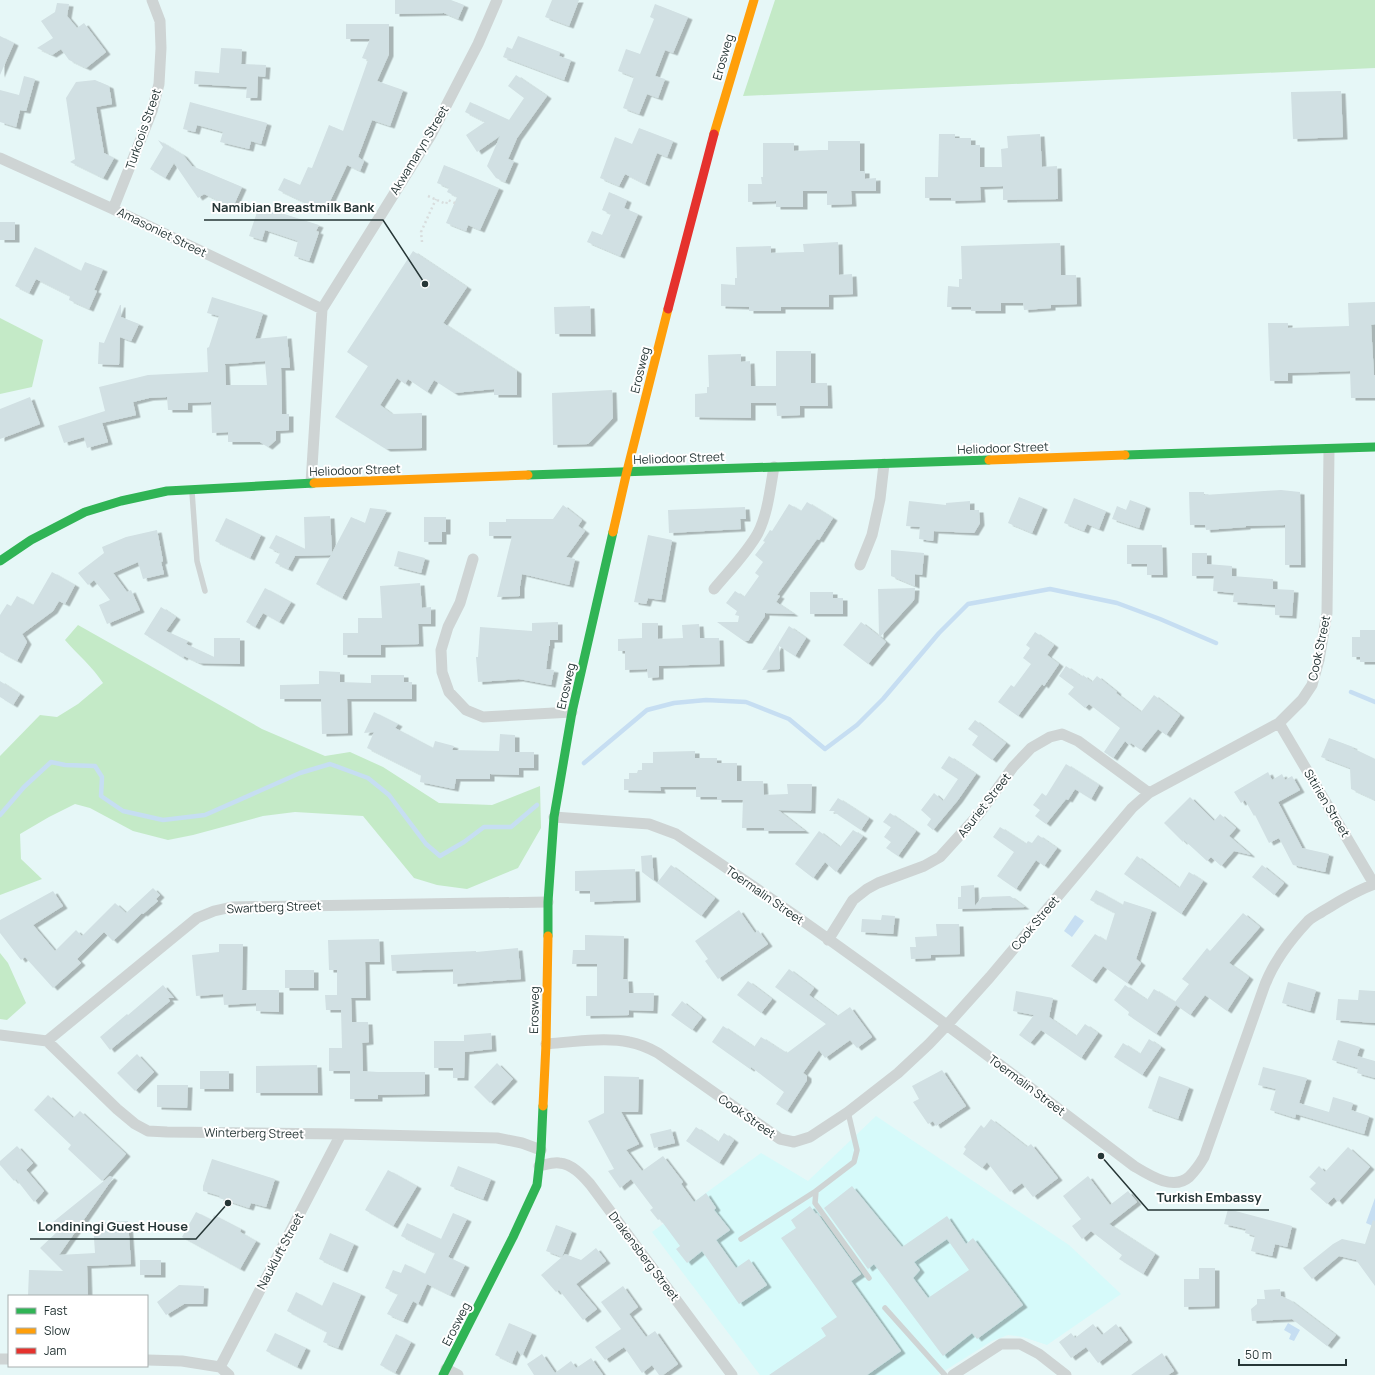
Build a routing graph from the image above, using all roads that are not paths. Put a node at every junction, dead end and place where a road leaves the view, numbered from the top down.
1 (152, 0) edge
2 (497, 0) edge
3 (754, 0) edge
4 (0, 158) edge
5 (113, 209) junction
6 (322, 309) junction
7 (1375, 448) edge
8 (1328, 450) junction
9 (884, 464) junction
10 (774, 467) junction
11 (627, 472) junction
12 (311, 483) junction
13 (191, 490) junction
14 (473, 559) dead end
15 (0, 561) edge
16 (860, 565) dead end
17 (714, 589) dead end
18 (205, 591) dead end
19 (572, 712) junction
20 (1279, 723) junction
21 (1149, 792) junction
22 (554, 818) junction
23 (1375, 884) edge
24 (548, 902) junction
25 (828, 940) junction
26 (948, 1025) junction
27 (0, 1035) edge
28 (47, 1042) junction
29 (546, 1044) junction
30 (848, 1112) junction
31 (341, 1134) junction
32 (541, 1150) junction
33 (540, 1166) junction
34 (816, 1191) junction
35 (741, 1239) dead end
36 (869, 1278) dead end
37 (885, 1308) dead end
38 (148, 1360) edge
39 (220, 1367) junction
40 (445, 1372) edge
41 (229, 1375) edge
42 (458, 1375) edge
43 (732, 1375) edge
44 (945, 1375) edge
45 (953, 1375) edge
46 (1066, 1375) edge

1 - 5 street, Turkoois Street
2 - 6 street, Akwamaryn Street
3 - 11 street, Erosweg
4 - 5 street, Amasoniet Street
5 - 6 street, Amasoniet Street
6 - 12 street, Akwamaryn Street
7 - 8 street, Heliodoor Street
8 - 9 street, Heliodoor Street
8 - 20 street, Cook Street
9 - 10 street, Heliodoor Street
9 - 16 street
10 - 11 street, Heliodoor Street
10 - 17 street
11 - 12 street, Heliodoor Street
11 - 19 street, Erosweg
12 - 13 street, Heliodoor Street
13 - 15 street, Heliodoor Street
13 - 18 lane
14 - 19 street
19 - 22 street, Erosweg
20 - 21 street, Cook Street
20 - 23 street, Sitirien Street
21 - 25 street, Asuriet Street
21 - 26 street, Cook Street
22 - 24 street, Erosweg
22 - 25 street, Toermalin Street
23 - 26 street, Toermalin Street
24 - 28 street, Swartberg Street
24 - 29 street, Erosweg
25 - 26 street, Toermalin Street
26 - 30 street, Cook Street
27 - 28 street
28 - 31 street, Winterberg Street
29 - 30 street, Cook Street
29 - 32 street, Erosweg
30 - 34 lane
31 - 32 street, Winterberg Street
31 - 39 street, Naukluft Street
32 - 33 street, Erosweg
33 - 40 street, Erosweg
33 - 43 street, Drakensberg Street
34 - 35 lane
34 - 36 lane
37 - 44 lane
38 - 39 street
39 - 41 street
40 - 42 street
45 - 46 street

